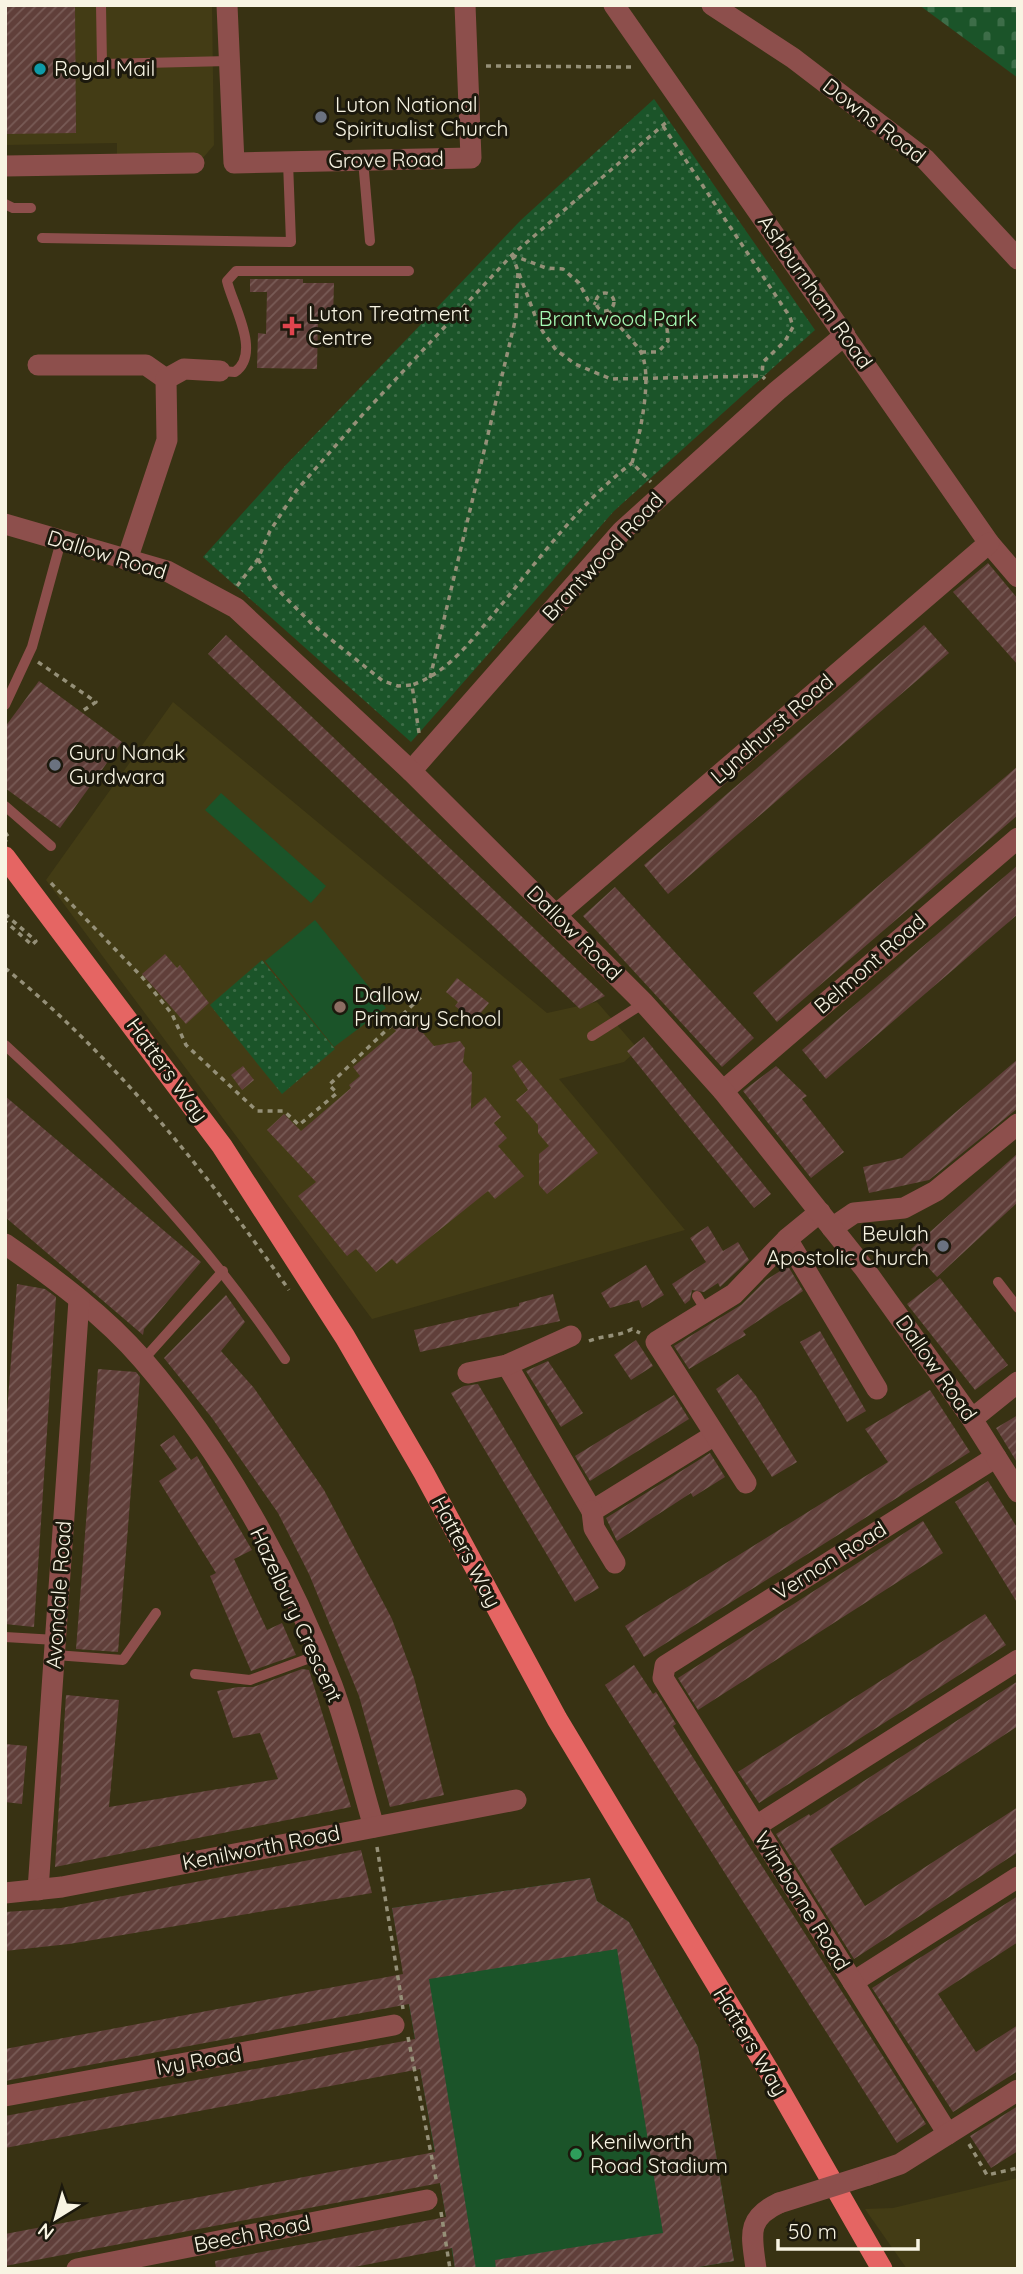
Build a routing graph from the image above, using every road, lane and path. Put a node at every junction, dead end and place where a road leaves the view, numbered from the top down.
1 (101, 5) edge
2 (227, 5) edge
3 (465, 5) edge
4 (614, 5) edge
5 (712, 5) edge
6 (229, 61) junction
7 (467, 66) junction
8 (659, 68) junction
9 (669, 120) dead end
10 (663, 126) junction
11 (363, 160) junction
12 (288, 162) junction
13 (194, 163) dead end
14 (5, 166) edge
15 (5, 204) edge
16 (31, 208) dead end
17 (42, 238) dead end
18 (370, 242) dead end
19 (512, 256) junction
20 (1018, 259) edge
21 (409, 271) dead end
22 (518, 271) junction
23 (596, 304) junction
24 (609, 311) junction
25 (645, 317) dead end
26 (845, 335) junction
27 (641, 352) junction
28 (38, 365) dead end
29 (220, 371) joint
30 (645, 378) junction
31 (166, 379) junction
32 (770, 383) junction
33 (632, 463) junction
34 (662, 494) junction
35 (5, 524) edge
36 (61, 541) junction
37 (989, 544) junction
38 (127, 559) junction
39 (258, 559) junction
40 (1018, 577) edge
41 (225, 588) dead end
42 (29, 656) junction
43 (430, 678) junction
44 (412, 685) junction
45 (5, 705) edge
46 (80, 712) dead end
47 (419, 733) dead end
48 (411, 771) junction
49 (5, 806) edge
50 (5, 832) edge
51 (1018, 838) edge
52 (51, 846) dead end
53 (6, 855) edge
54 (47, 879) dead end
55 (5, 914) edge
56 (555, 915) junction
57 (5, 920) edge
58 (5, 968) edge
59 (422, 996) dead end
60 (644, 1003) junction
61 (592, 1036) dead end
62 (5, 1045) edge
63 (95, 1050) dead end
64 (723, 1091) junction
65 (1018, 1124) edge
66 (826, 1220) junction
67 (788, 1239) junction
68 (5, 1244) edge
69 (223, 1271) junction
70 (998, 1282) dead end
71 (79, 1300) junction
72 (1018, 1308) edge
73 (571, 1336) joint
74 (656, 1342) junction
75 (285, 1359) dead end
76 (142, 1360) junction
77 (507, 1365) junction
78 (468, 1373) dead end
79 (1018, 1382) edge
80 (877, 1389) dead end
81 (972, 1419) junction
82 (713, 1436) junction
83 (996, 1457) junction
84 (746, 1483) dead end
85 (1018, 1492) edge
86 (592, 1511) junction
87 (615, 1563) dead end
88 (156, 1613) dead end
89 (5, 1637) edge
90 (56, 1647) junction
91 (318, 1655) junction
92 (1018, 1660) edge
93 (665, 1666) joint
94 (194, 1674) dead end
95 (516, 1800) dead end
96 (756, 1826) junction
97 (374, 1827) junction
98 (1018, 1877) edge
99 (38, 1890) junction
100 (5, 1893) edge
101 (853, 1982) junction
102 (402, 2027) junction
103 (1018, 2090) edge
104 (5, 2096) edge
105 (953, 2131) junction
106 (1018, 2168) edge
107 (436, 2201) junction
108 (77, 2269) edge
109 (450, 2269) edge
110 (756, 2269) edge
111 (882, 2269) edge

1 - 6 lane
2 - 6 street
3 - 7 street, Grove Road
4 - 8 street, Ashburnham Road
5 - 20 street, Downs Road
6 - 12 street, Grove Road
7 - 8 path
7 - 11 street, Grove Road
8 - 26 street, Ashburnham Road
9 - 10 path
10 - 19 path
10 - 32 path
11 - 12 street, Grove Road
11 - 18 lane
12 - 17 lane
13 - 14 street
15 - 16 lane
19 - 22 path
19 - 23 path
19 - 39 path
21 - 29 lane
22 - 30 path
22 - 43 path
23 - 24 path
23 - 24 path
24 - 27 path
25 - 27 path
26 - 32 street, Brantwood Road
26 - 37 street, Ashburnham Road
27 - 30 path
28 - 31 street
29 - 31 street
30 - 32 path
30 - 33 path
31 - 38 street
32 - 34 street, Brantwood Road
33 - 34 path
33 - 43 path
34 - 48 street, Brantwood Road
35 - 36 street, Dallow Road
36 - 38 street, Dallow Road
36 - 42 lane
37 - 40 street, Ashburnham Road
37 - 56 street, Lyndhurst Road
38 - 48 street, Dallow Road
39 - 41 path
39 - 44 path
42 - 45 lane
42 - 46 path
43 - 44 path
44 - 47 path
48 - 56 street, Dallow Road
49 - 52 lane
50 - 53 path, bridge
51 - 64 street, Belmont Road
53 - 111 main road, Hatters Way
54 - 59 path
55 - 57 path
56 - 60 street, Dallow Road
58 - 63 path
60 - 61 lane
60 - 64 street, Dallow Road
62 - 69 lane
64 - 66 street, Dallow Road
65 - 66 street
66 - 67 street
66 - 81 street, Dallow Road
67 - 74 street
67 - 80 street
68 - 71 street, Hazelbury Crescent
69 - 75 lane
69 - 76 lane
70 - 72 lane
71 - 76 street, Hazelbury Crescent
71 - 90 street, Avondale Road
73 - 74 path
73 - 77 street
74 - 82 street
76 - 91 street, Hazelbury Crescent
77 - 78 street
77 - 86 street
79 - 81 street
81 - 83 street, Dallow Road
82 - 84 street
82 - 86 street
83 - 85 street, Dallow Road
83 - 93 street, Vernon Road
86 - 87 street
88 - 90 lane
89 - 90 lane
90 - 99 street, Avondale Road
91 - 94 lane
91 - 97 street, Hazelbury Crescent
92 - 96 street
93 - 96 street, Wimborne Road
95 - 97 street, Kenilworth Road
96 - 101 street, Wimborne Road
97 - 99 street, Kenilworth Road
97 - 102 path
98 - 101 street
99 - 100 street, Kenilworth Road
101 - 105 street, Wimborne Road
102 - 104 street, Ivy Road
102 - 107 path
103 - 105 street
105 - 106 path
105 - 110 street, bridge
107 - 108 street, Beech Road
107 - 109 path

